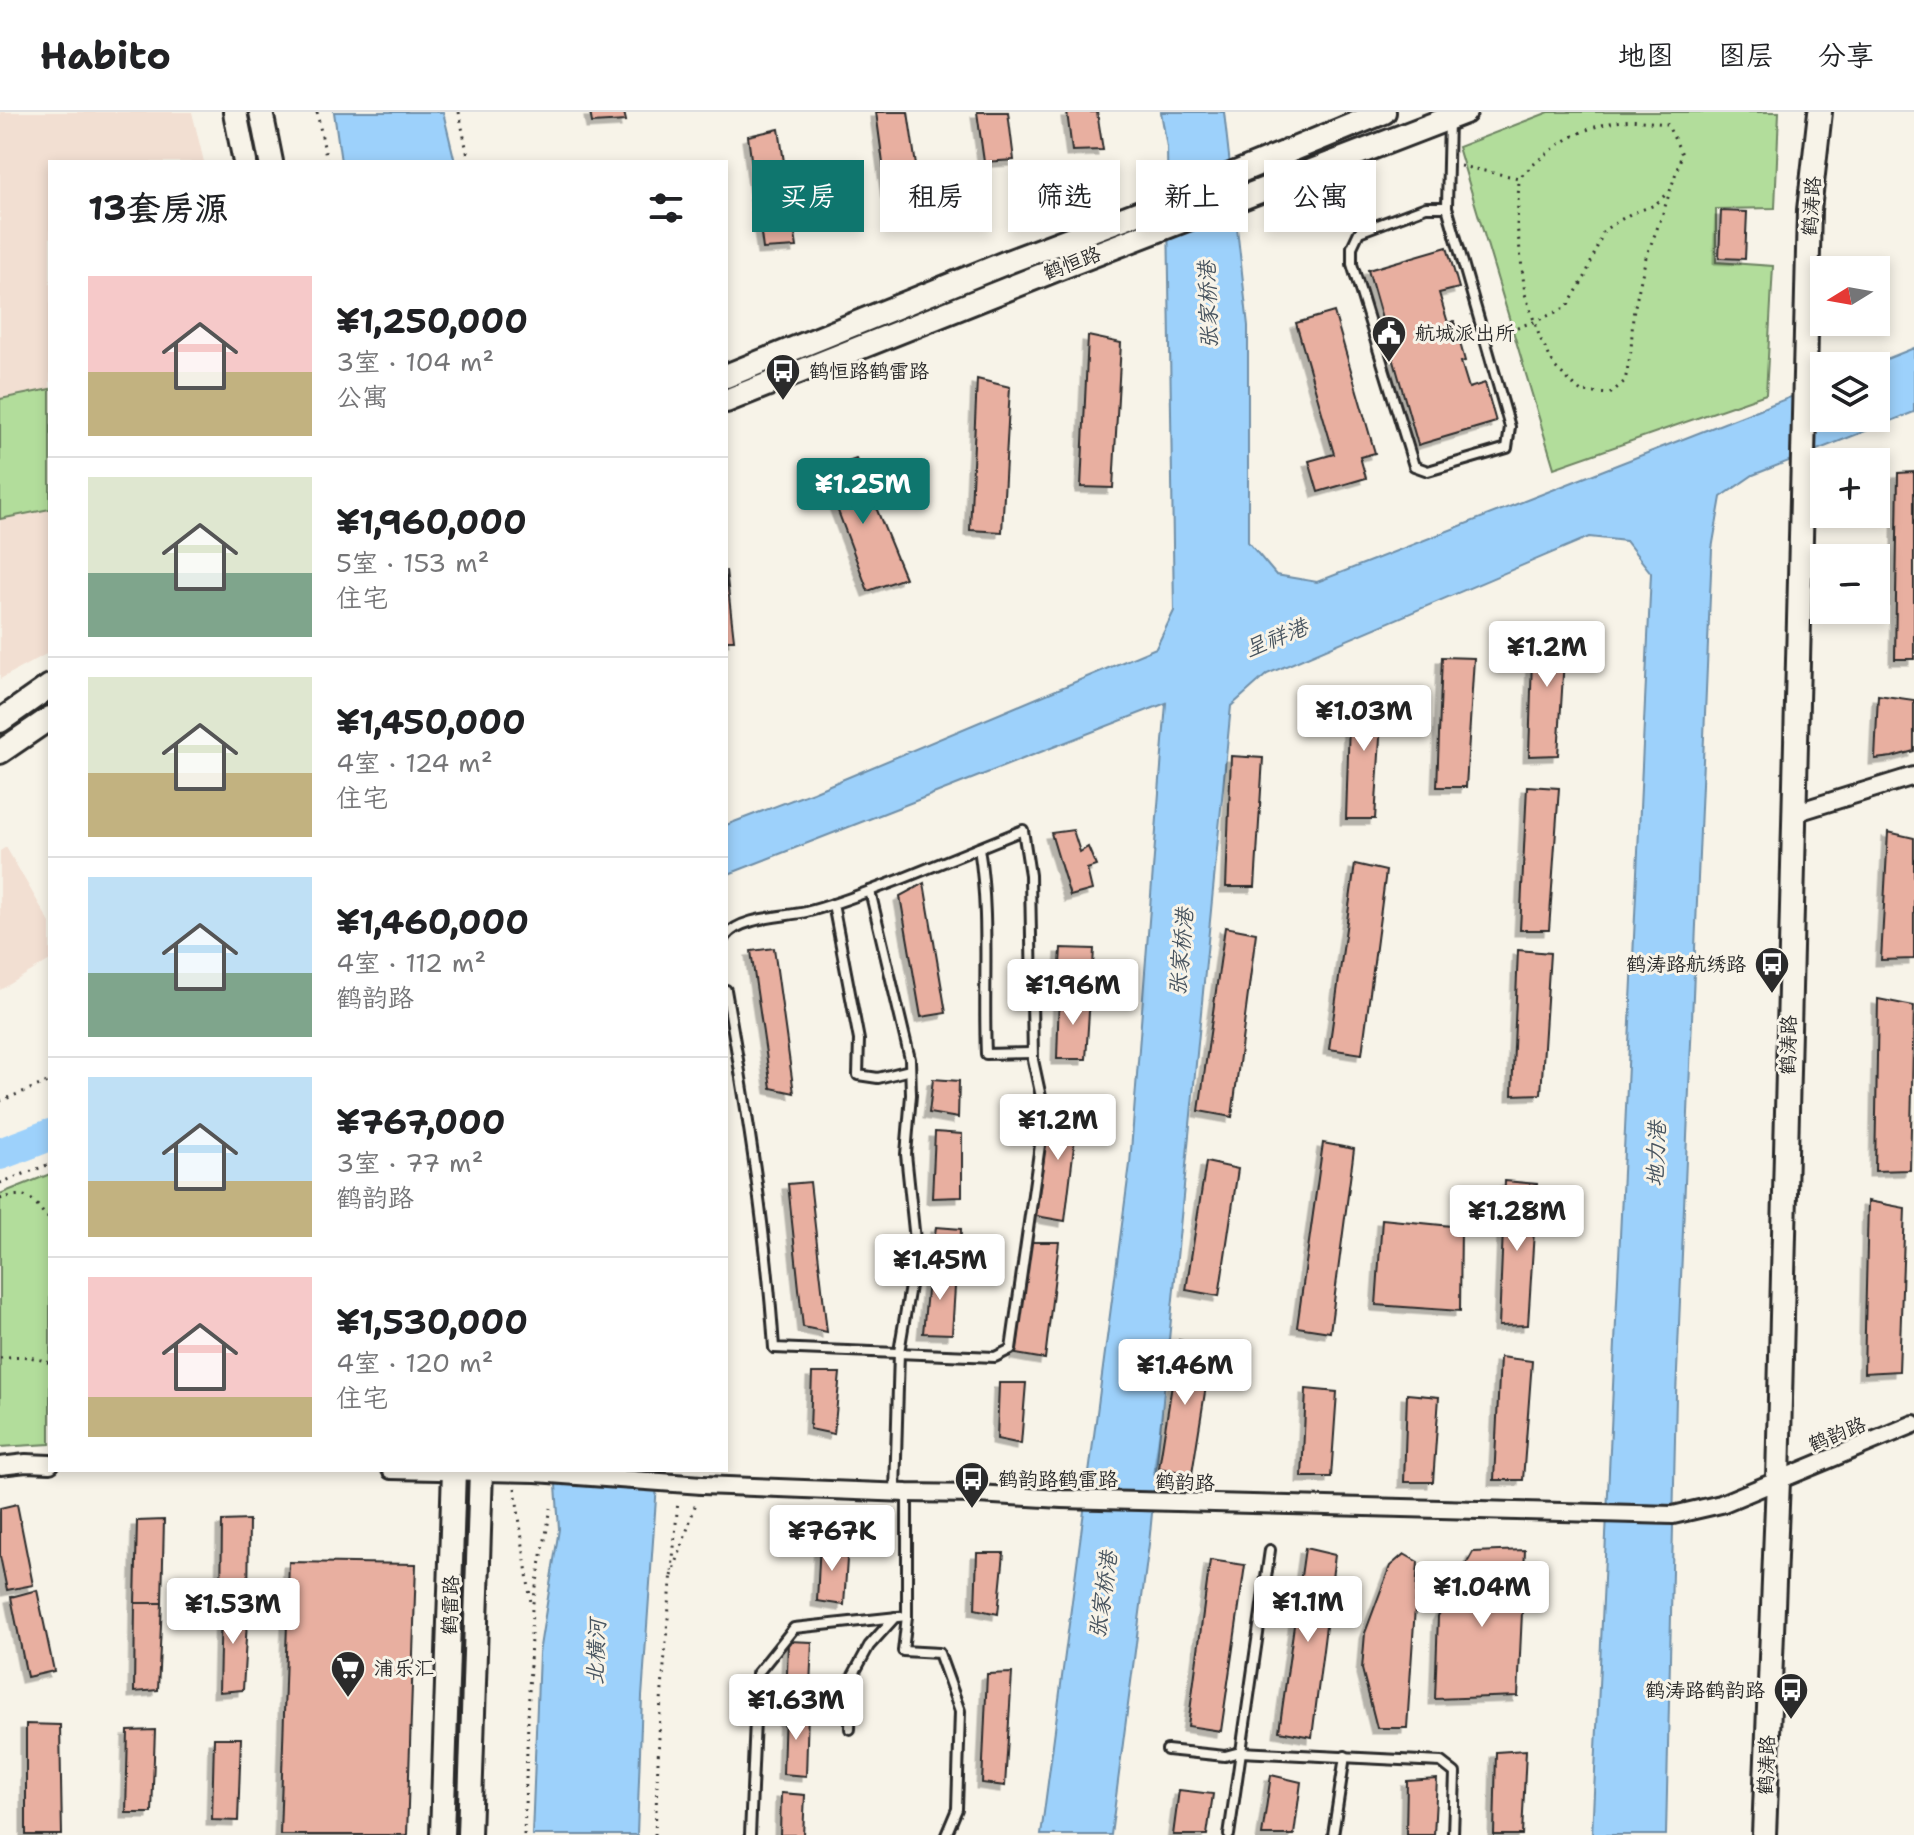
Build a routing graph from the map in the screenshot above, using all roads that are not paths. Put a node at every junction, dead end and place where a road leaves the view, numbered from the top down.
1 (235, 112) edge
2 (261, 112) edge
3 (1384, 112) edge
4 (1820, 112) edge
5 (1457, 115) edge
6 (1425, 119) edge
7 (245, 160) edge
8 (271, 160) edge
9 (1447, 207) junction
10 (728, 375) edge
11 (728, 400) edge
12 (48, 687) edge
13 (48, 719) edge
14 (0, 721) edge
15 (0, 752) edge
16 (1914, 776) edge
17 (1794, 813) junction
18 (979, 848) junction
19 (870, 891) junction
20 (833, 904) junction
21 (728, 933) edge
22 (728, 1002) edge
23 (1032, 1053) junction
24 (910, 1070) junction
25 (899, 1352) junction
26 (1914, 1424) edge
27 (48, 1464) edge
28 (0, 1466) edge
29 (454, 1472) edge
30 (481, 1472) edge
31 (513, 1472) edge
32 (1778, 1480) junction
33 (901, 1493) junction
34 (1270, 1550) dead end
35 (895, 1616) junction
36 (907, 1616) junction
37 (850, 1729) dead end
38 (1167, 1750) dead end
39 (1240, 1752) junction
40 (1345, 1756) junction
41 (442, 1835) edge
42 (469, 1835) edge
43 (750, 1835) edge
44 (946, 1835) edge
45 (1229, 1835) edge
46 (1333, 1835) edge
47 (1453, 1835) edge
48 (1764, 1835) edge

1 - 7 street
2 - 8 street
3 - 10 street, 鹤恒路
4 - 17 street, 鹤涛路
5 - 6 street, 鹤恒路
5 - 9 lane
6 - 11 street, 鹤恒路
9 - 9 lane
12 - 14 street
13 - 15 street
16 - 17 street
17 - 32 street, 鹤涛路
18 - 19 lane
18 - 23 lane
18 - 23 lane
19 - 20 lane
19 - 24 lane
20 - 21 lane
20 - 24 lane
22 - 25 lane
23 - 25 lane
24 - 25 lane
25 - 33 lane
26 - 32 street, 鹤韵路
27 - 28 street
29 - 41 street, 鹤雷路
30 - 42 street
31 - 33 street, 鹤韵路, bridge
32 - 33 street, 鹤韵路
32 - 48 street, 鹤涛路
33 - 36 lane
34 - 39 lane
35 - 36 lane
35 - 37 lane
35 - 43 lane
36 - 44 lane
38 - 39 lane
39 - 40 lane
39 - 45 lane
40 - 46 lane
40 - 47 lane

